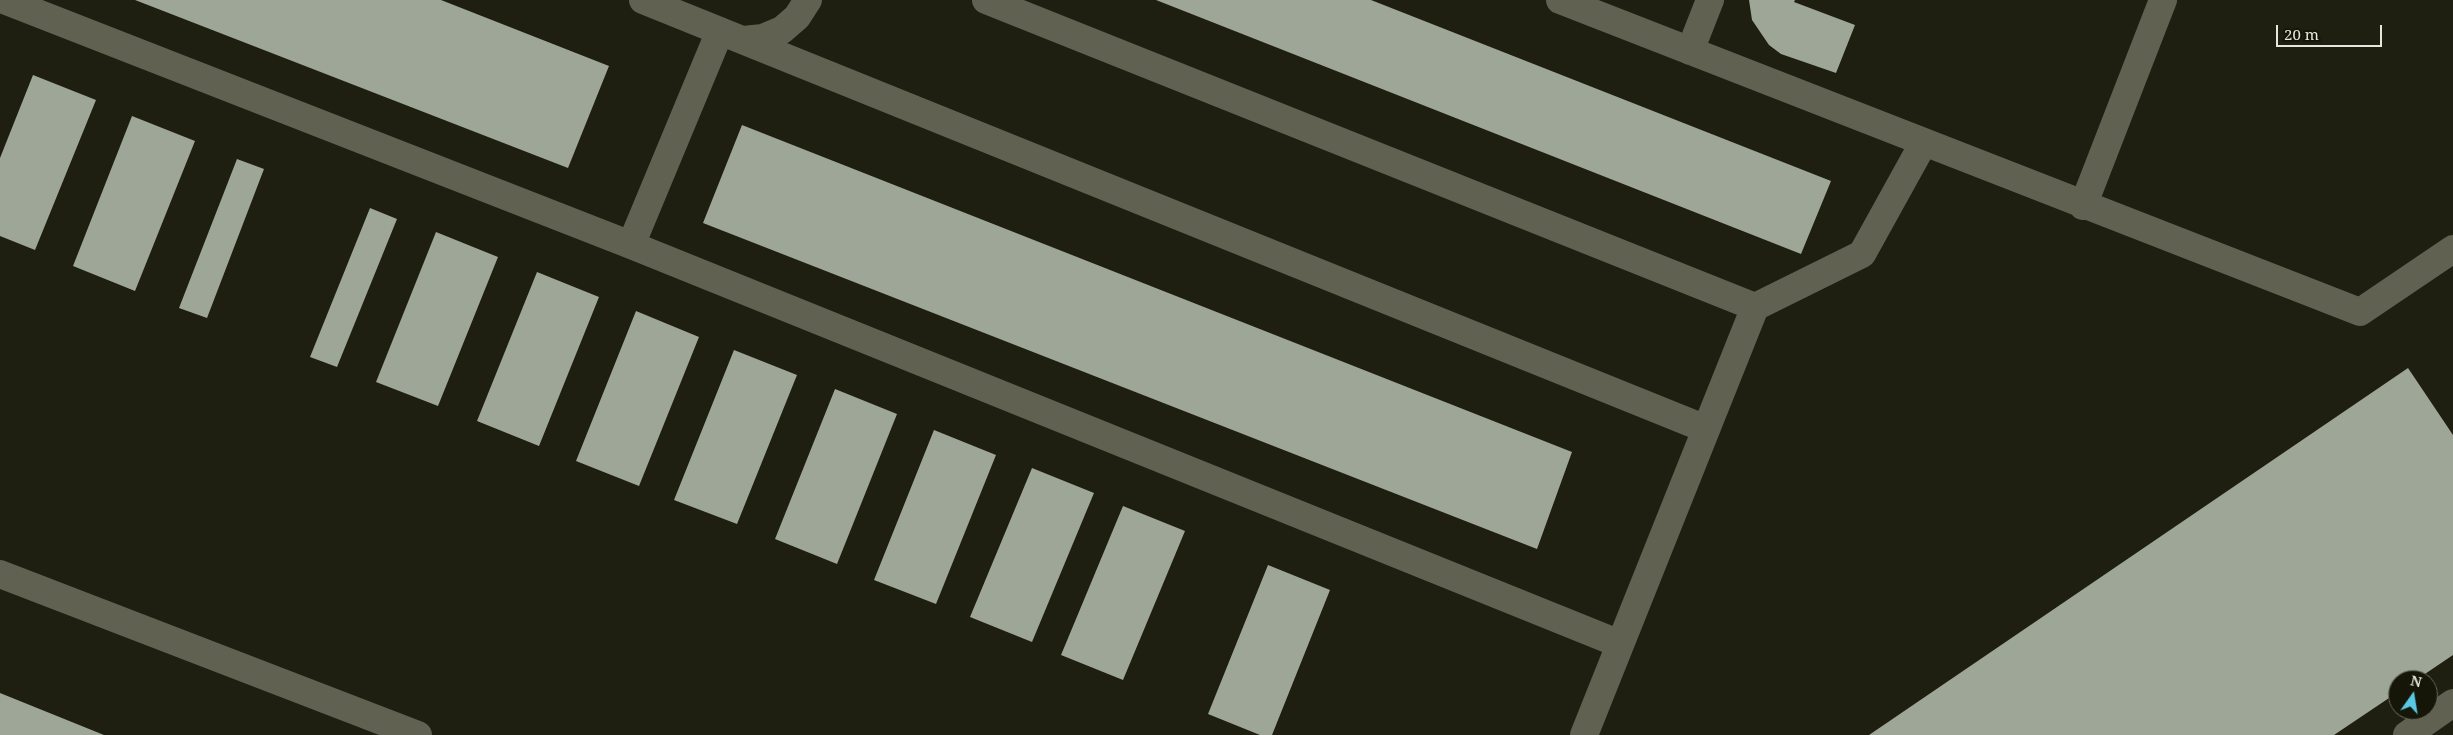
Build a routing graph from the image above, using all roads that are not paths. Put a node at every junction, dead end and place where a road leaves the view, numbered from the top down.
1 (4, 0) edge
2 (643, 0) edge
3 (808, 0) edge
4 (986, 0) edge
5 (1560, 0) edge
6 (1710, 0) edge
7 (2163, 0) edge
8 (666, 6) edge
9 (731, 35) junction
10 (1690, 51) junction
11 (1924, 142) junction
12 (2083, 206) junction
13 (631, 245) junction
14 (2453, 249) edge
15 (1755, 307) junction
16 (1706, 429) junction
17 (0, 574) edge
18 (1620, 644) junction
19 (2453, 703) edge
20 (418, 735) edge
21 (1584, 735) edge
22 (2407, 735) edge

1 - 13 lane
2 - 8 lane
3 - 9 lane
4 - 15 lane
5 - 10 lane
6 - 10 lane
7 - 12 lane
8 - 9 lane
9 - 13 lane
9 - 16 lane
10 - 11 lane
11 - 12 lane
11 - 15 lane
12 - 14 lane
13 - 18 lane
15 - 16 lane
16 - 18 lane
17 - 20 lane
18 - 21 lane
19 - 22 lane

